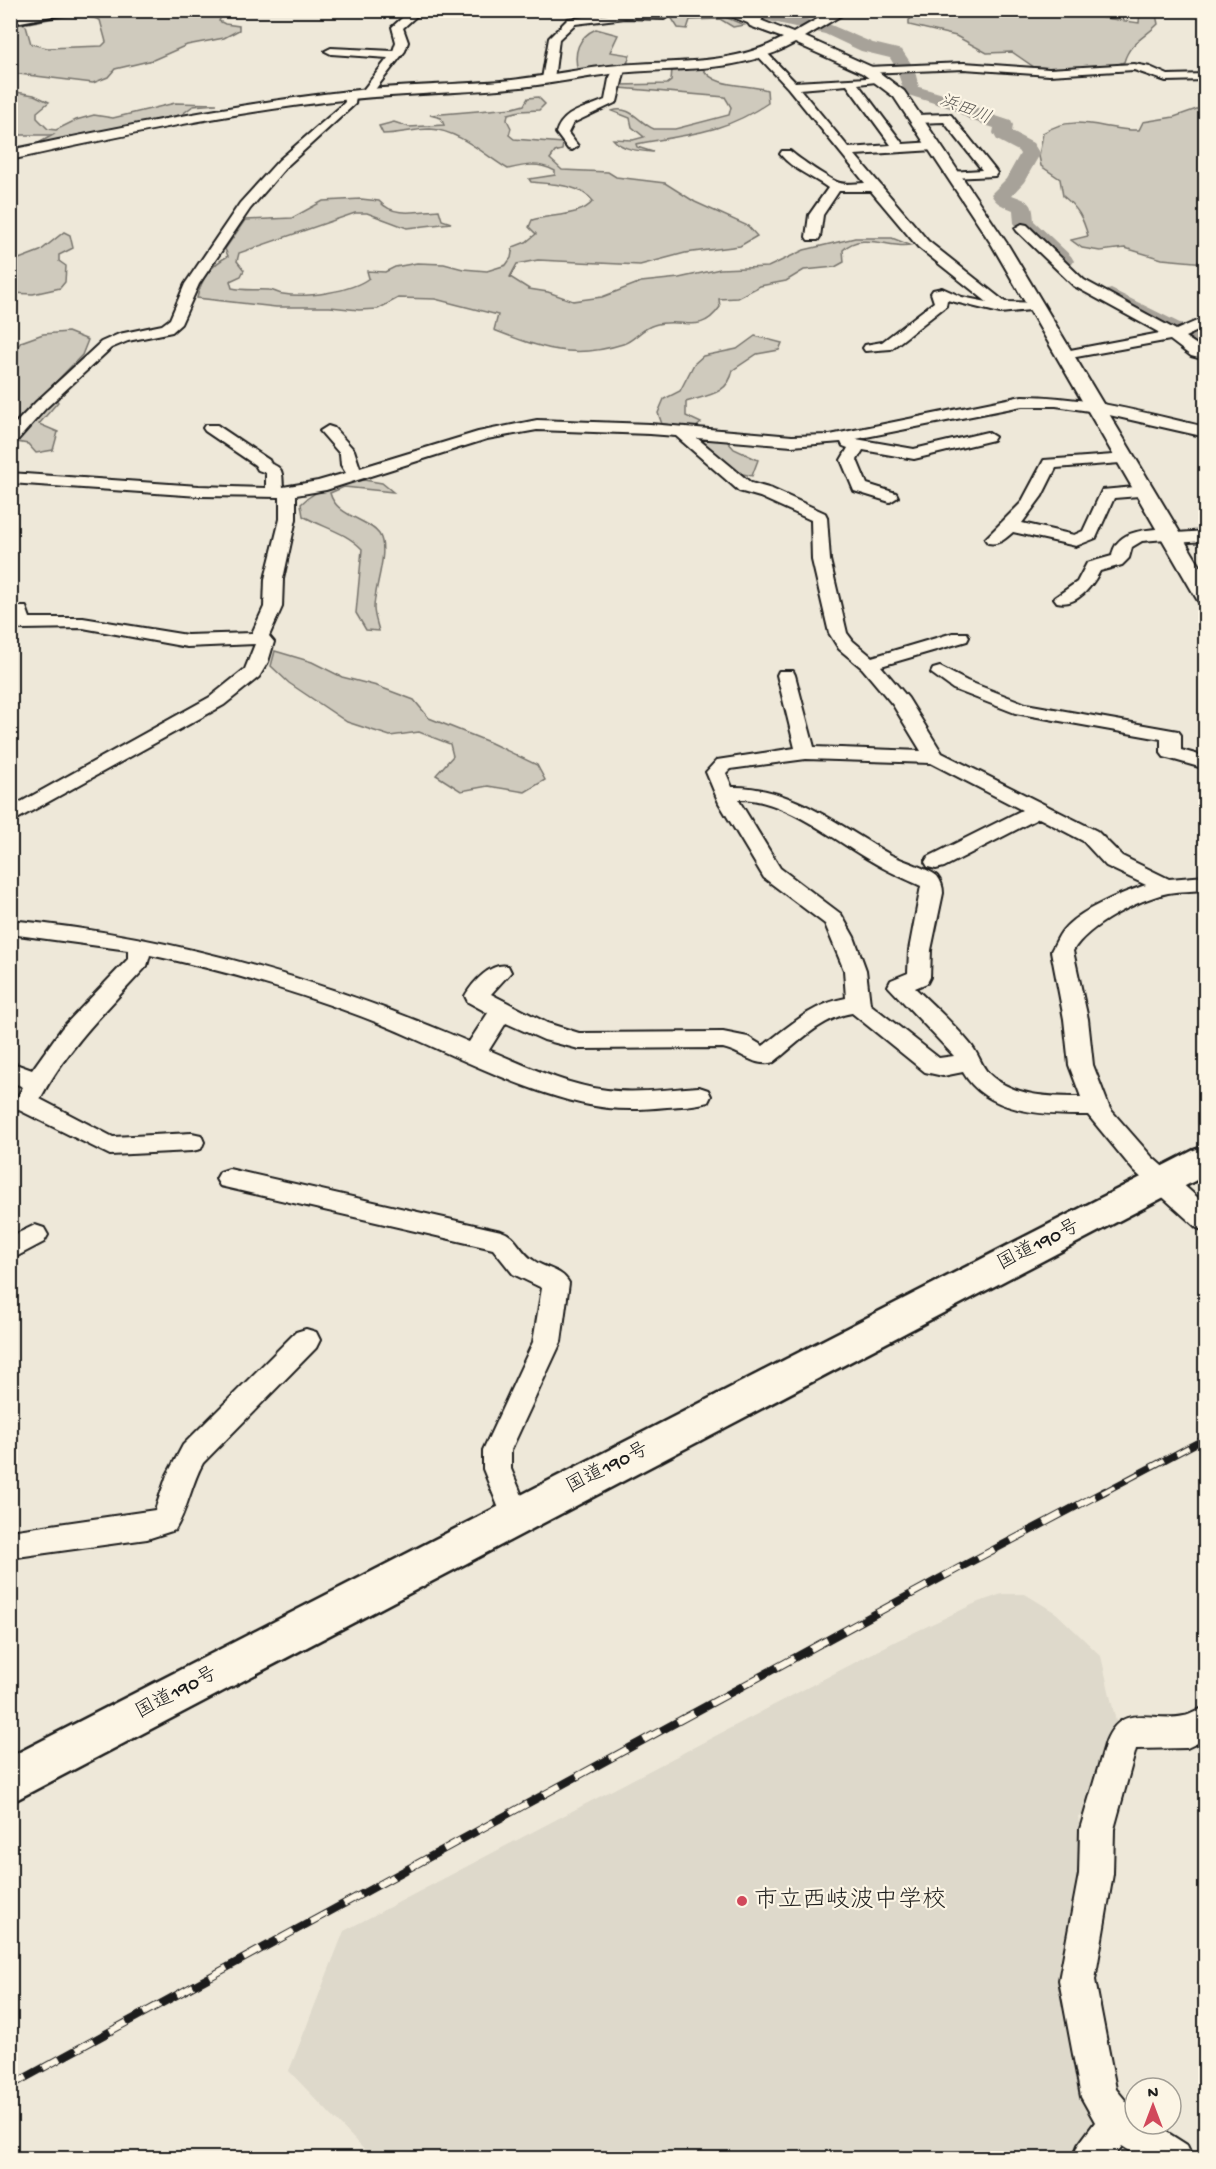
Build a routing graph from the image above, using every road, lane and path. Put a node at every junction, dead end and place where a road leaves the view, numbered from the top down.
1 (63, 10) edge
2 (418, 10) edge
3 (721, 10) edge
4 (844, 10) edge
5 (664, 16) dead end
6 (759, 16) edge
7 (10, 20) edge
8 (794, 39) junction
9 (331, 51) dead end
10 (762, 54) junction
11 (396, 55) junction
12 (619, 69) junction
13 (872, 73) junction
14 (1206, 77) edge
15 (548, 79) junction
16 (788, 81) junction
17 (850, 81) junction
18 (358, 95) junction
19 (916, 119) junction
20 (572, 146) dead end
21 (934, 146) junction
22 (899, 148) junction
23 (845, 152) junction
24 (786, 154) dead end
25 (10, 155) edge
26 (955, 175) junction
27 (873, 186) junction
28 (835, 187) junction
29 (1022, 228) dead end
30 (813, 237) dead end
31 (1036, 306) junction
32 (1008, 308) junction
33 (1206, 308) edge
34 (1181, 334) junction
35 (870, 348) dead end
36 (1065, 355) junction
37 (1206, 356) edge
38 (1096, 407) junction
39 (211, 428) dead end
40 (328, 431) dead end
41 (681, 432) junction
42 (1206, 432) edge
43 (987, 437) dead end
44 (10, 439) edge
45 (835, 440) junction
46 (858, 445) junction
47 (1128, 459) junction
48 (356, 474) junction
49 (10, 478) edge
50 (1146, 491) junction
51 (281, 493) junction
52 (890, 498) dead end
53 (1011, 526) junction
54 (1171, 536) junction
55 (1206, 536) edge
56 (994, 539) dead end
57 (1206, 596) edge
58 (1063, 598) dead end
59 (10, 612) edge
60 (960, 637) dead end
61 (259, 638) junction
62 (868, 664) junction
63 (940, 672) dead end
64 (786, 675) dead end
65 (806, 753) junction
66 (935, 757) junction
67 (1206, 763) edge
68 (725, 793) junction
69 (1040, 809) junction
70 (10, 817) edge
71 (936, 861) dead end
72 (1206, 883) edge
73 (1166, 886) junction
74 (10, 927) edge
75 (139, 946) junction
76 (500, 972) dead end
77 (858, 1004) junction
78 (502, 1011) junction
79 (474, 1054) junction
80 (969, 1062) junction
81 (10, 1070) edge
82 (36, 1083) junction
83 (699, 1096) dead end
84 (1096, 1106) junction
85 (192, 1142) dead end
86 (1206, 1159) edge
87 (229, 1179) dead end
88 (1163, 1182) junction
89 (1206, 1221) edge
90 (35, 1235) dead end
91 (10, 1250) edge
92 (306, 1340) dead end
93 (516, 1517) junction
94 (10, 1545) edge
95 (1206, 1722) edge
96 (10, 1781) edge
97 (1118, 2122) junction
98 (1091, 2158) edge
99 (1174, 2158) edge

1 - 7 main road
2 - 11 street
3 - 6 street
4 - 8 street
5 - 15 street
6 - 8 street
8 - 10 street
8 - 13 street
9 - 11 street
10 - 12 street
10 - 16 street
11 - 18 street
12 - 15 street
12 - 20 street
13 - 14 street
13 - 16 street
13 - 17 street
13 - 19 street
15 - 18 street
16 - 17 street
16 - 23 street
17 - 22 street
18 - 25 street
18 - 44 street
19 - 21 street
19 - 26 street
21 - 22 street
21 - 26 street
22 - 23 street
23 - 27 street
24 - 28 street
26 - 31 street
27 - 28 street
27 - 32 street
28 - 30 street
29 - 34 street
31 - 32 street
31 - 36 street
32 - 35 street
33 - 34 street
34 - 36 street
34 - 37 street
36 - 38 street
38 - 42 street
38 - 45 street
38 - 47 street
39 - 51 street
40 - 48 street
41 - 45 street
41 - 48 street
41 - 62 street
43 - 46 street
45 - 46 street
46 - 52 street
47 - 50 street
47 - 53 street
48 - 51 street
49 - 51 street
50 - 53 street
50 - 54 street
51 - 61 street
53 - 56 street
54 - 55 street
54 - 57 street
54 - 58 street
59 - 61 street
60 - 62 street
61 - 70 street
62 - 66 street
63 - 67 street
64 - 65 street
65 - 66 street
65 - 68 street
66 - 69 street
68 - 77 street
68 - 80 street
69 - 71 street
69 - 73 street
72 - 73 street
73 - 84 street
74 - 75 street
75 - 79 street
75 - 82 street
76 - 78 street
77 - 78 street
77 - 80 street
78 - 79 street
79 - 83 street
80 - 84 street
81 - 82 street
82 - 85 street
84 - 88 street
86 - 88 main road, 国道190号
87 - 93 street
88 - 89 street
88 - 93 main road, 国道190号
90 - 91 street
92 - 94 street
93 - 96 main road, 国道190号
95 - 97 street
97 - 98 street
97 - 99 street

